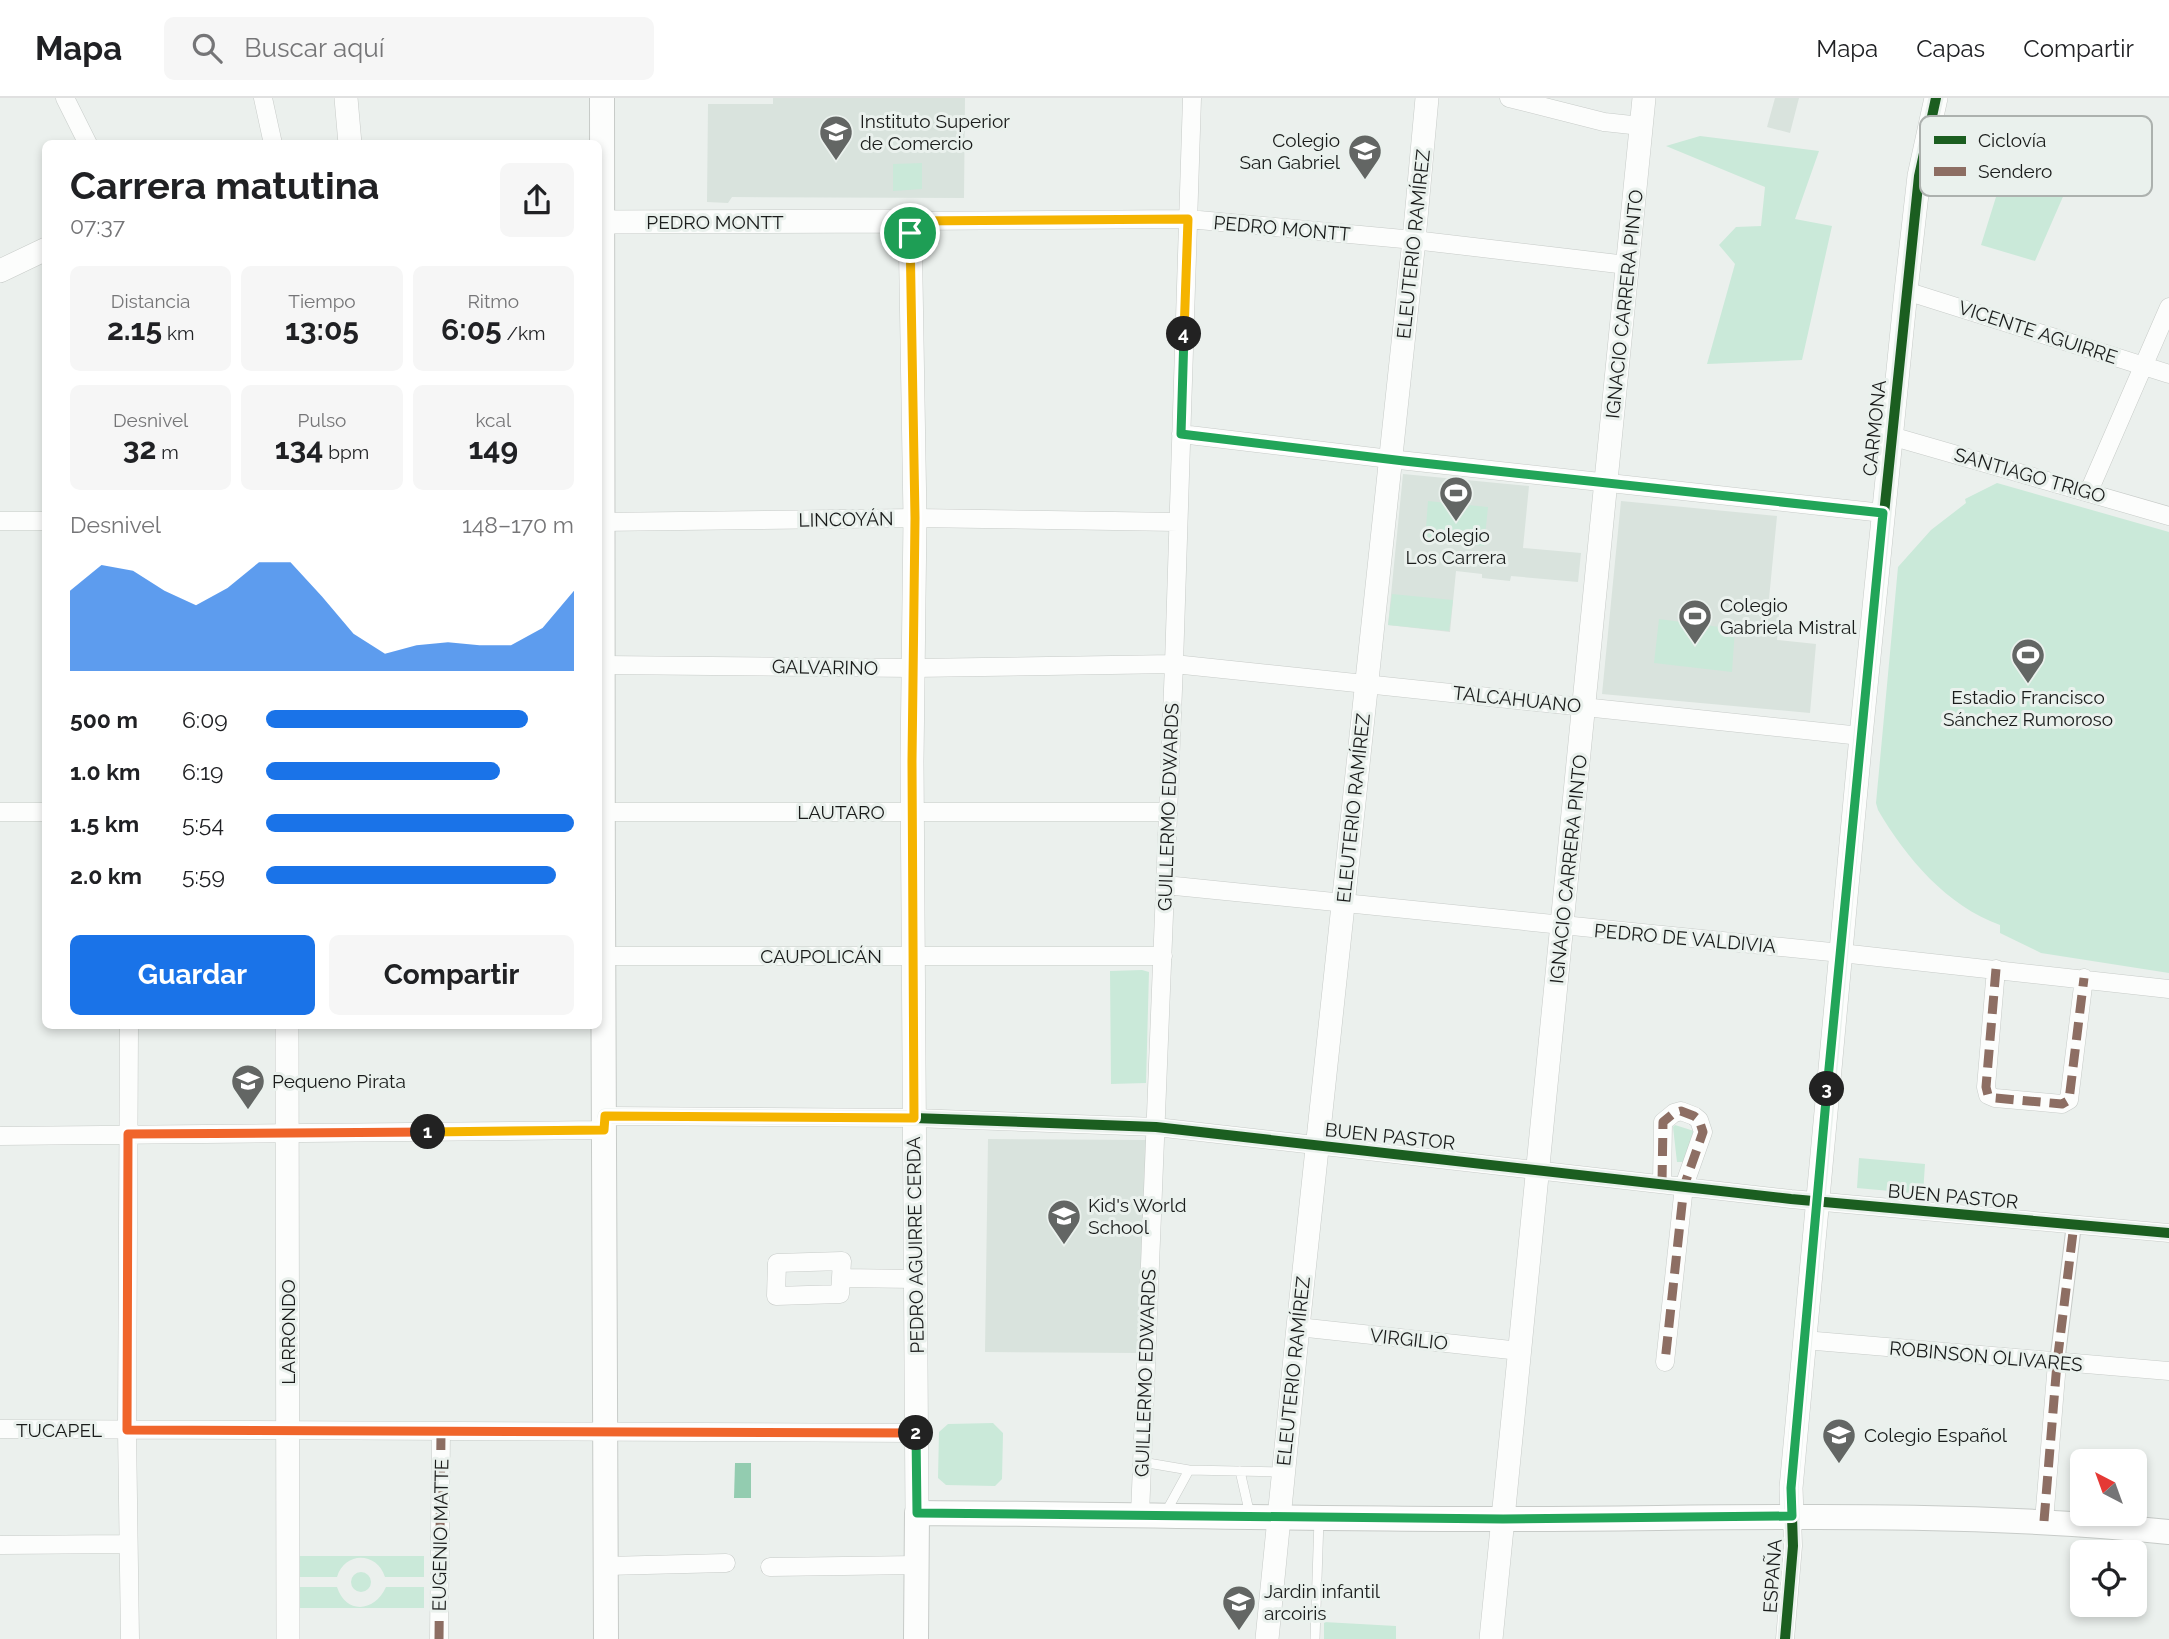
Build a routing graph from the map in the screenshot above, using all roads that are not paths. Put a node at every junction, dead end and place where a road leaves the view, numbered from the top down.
1 (65, 98) edge
2 (263, 98) edge
3 (346, 98) edge
4 (602, 98) edge
5 (1192, 98) edge
6 (1427, 98) edge
7 (1509, 98) edge
8 (1644, 98) edge
9 (1936, 98) edge
10 (1932, 116) edge
11 (1641, 126) junction
12 (86, 140) edge
13 (272, 140) edge
14 (350, 140) edge
15 (601, 140) edge
16 (1920, 171) edge
17 (1188, 219) junction
18 (911, 221) junction
19 (602, 223) edge
20 (1414, 240) junction
21 (42, 251) edge
22 (1627, 265) junction
23 (0, 271) edge
24 (1906, 291) junction
25 (2169, 307) edge
26 (2144, 366) junction
27 (2169, 374) edge
28 (1181, 434) junction
29 (1891, 436) junction
30 (1390, 459) junction
31 (1606, 483) junction
32 (2089, 491) junction
33 (1883, 513) junction
34 (2169, 516) edge
35 (915, 518) junction
36 (0, 521) edge
37 (42, 521) edge
38 (602, 522) edge
39 (1178, 522) junction
40 (602, 617) edge
41 (1174, 664) junction
42 (603, 665) junction
43 (914, 668) junction
44 (1367, 683) junction
45 (1584, 705) junction
46 (1861, 736) junction
47 (602, 738) edge
48 (0, 812) edge
49 (42, 812) edge
50 (602, 812) edge
51 (912, 812) junction
52 (1168, 812) junction
53 (602, 848) edge
54 (1166, 885) junction
55 (1343, 902) junction
56 (1562, 926) junction
57 (1841, 953) junction
58 (605, 956) junction
59 (914, 956) junction
60 (1163, 956) junction
61 (1996, 969) junction
62 (2084, 978) junction
63 (2169, 989) edge
64 (129, 1029) edge
65 (287, 1029) edge
66 (914, 1118) junction
67 (604, 1123) junction
68 (1156, 1127) junction
69 (128, 1134) junction
70 (288, 1134) junction
71 (0, 1136) edge
72 (1317, 1146) junction
73 (1538, 1169) junction
74 (1662, 1183) junction
75 (1684, 1186) junction
76 (1817, 1201) junction
77 (2074, 1224) junction
78 (2169, 1233) edge
79 (841, 1278) dead end
80 (915, 1279) junction
81 (1297, 1327) junction
82 (1804, 1340) junction
83 (1520, 1351) junction
84 (1665, 1362) dead end
85 (2057, 1363) junction
86 (2169, 1371) edge
87 (0, 1429) edge
88 (127, 1430) junction
89 (288, 1432) junction
90 (442, 1432) junction
91 (606, 1432) junction
92 (916, 1433) junction
93 (1142, 1462) junction
94 (1189, 1470) junction
95 (1240, 1471) junction
96 (1283, 1472) junction
97 (917, 1513) junction
98 (1152, 1515) junction
99 (1792, 1516) junction
100 (1250, 1517) junction
101 (1279, 1517) junction
102 (1319, 1517) junction
103 (1503, 1519) junction
104 (2044, 1521) junction
105 (2169, 1532) edge
106 (128, 1544) junction
107 (0, 1545) edge
108 (726, 1563) dead end
109 (917, 1565) junction
110 (606, 1566) junction
111 (771, 1567) dead end
112 (130, 1639) edge
113 (288, 1639) edge
114 (439, 1639) edge
115 (606, 1639) edge
116 (916, 1639) edge
117 (1268, 1639) edge
118 (1315, 1639) edge
119 (1491, 1639) edge
120 (1785, 1639) edge

1 - 12 street
2 - 13 street
3 - 14 street
4 - 15 main road
5 - 17 street, GUILLERMO EDWARDS
6 - 20 street, ELEUTERIO RAMÍREZ
7 - 11 street
8 - 11 street, IGNACIO CARRERA PINTO
9 - 10 street, CARMONA
11 - 22 street, IGNACIO CARRERA PINTO
16 - 24 street, CARMONA
17 - 18 street, PEDRO MONTT
17 - 20 street, PEDRO MONTT
17 - 28 street, GUILLERMO EDWARDS
18 - 19 street, PEDRO MONTT
18 - 35 street, PEDRO AGUIRRE CERDA
20 - 22 street, PEDRO MONTT
20 - 30 street, ELEUTERIO RAMÍREZ
21 - 23 street
22 - 31 street, IGNACIO CARRERA PINTO
24 - 26 street, VICENTE AGUIRRE
24 - 29 street, CARMONA
25 - 26 street
26 - 27 street, VICENTE AGUIRRE
26 - 32 street
28 - 30 street
28 - 39 street, GUILLERMO EDWARDS
29 - 32 street, SANTIAGO TRIGO
29 - 33 street, CARMONA
30 - 31 street
30 - 44 street, ELEUTERIO RAMÍREZ
31 - 33 street
31 - 45 street, IGNACIO CARRERA PINTO
32 - 34 street, SANTIAGO TRIGO
33 - 46 street, CARMONA
35 - 38 street, LINCOYÁN
35 - 39 street, LINCOYÁN
35 - 43 street, PEDRO AGUIRRE CERDA
36 - 37 street
39 - 41 street, GUILLERMO EDWARDS
40 - 42 main road
41 - 43 street, GALVARINO
41 - 44 street, TALCAHUANO
41 - 52 street, GUILLERMO EDWARDS
42 - 43 street, GALVARINO
42 - 47 main road
43 - 51 street, PEDRO AGUIRRE CERDA
44 - 45 street, TALCAHUANO
44 - 55 street, ELEUTERIO RAMÍREZ
45 - 46 street, TALCAHUANO
45 - 56 street, IGNACIO CARRERA PINTO
46 - 57 street, CARMONA
48 - 49 street
50 - 51 street, LAUTARO
51 - 52 street, LAUTARO
51 - 59 street, PEDRO AGUIRRE CERDA
52 - 54 street, GUILLERMO EDWARDS
53 - 58 main road
54 - 55 street, PEDRO DE VALDIVIA
54 - 60 street, GUILLERMO EDWARDS
55 - 56 street, PEDRO DE VALDIVIA
55 - 72 street, ELEUTERIO RAMÍREZ
56 - 57 street, PEDRO DE VALDIVIA
56 - 73 street, IGNACIO CARRERA PINTO
57 - 61 street, PEDRO DE VALDIVIA
57 - 76 street, CARMONA
58 - 59 street, CAUPOLICÁN
58 - 67 main road
59 - 60 street, CAUPOLICÁN
59 - 66 street, PEDRO AGUIRRE CERDA
60 - 68 street, GUILLERMO EDWARDS
61 - 62 street, PEDRO DE VALDIVIA
61 - 62 street
62 - 63 street, PEDRO DE VALDIVIA
64 - 69 street
65 - 70 street, LARRONDO
66 - 67 street, BUEN PASTOR
66 - 68 street, BUEN PASTOR
66 - 80 street, PEDRO AGUIRRE CERDA
67 - 70 street, BUEN PASTOR
67 - 91 main road
68 - 72 street, BUEN PASTOR
68 - 93 street, GUILLERMO EDWARDS
69 - 70 street, BUEN PASTOR
69 - 71 street, BUEN PASTOR
69 - 88 street
70 - 89 street, LARRONDO
72 - 73 street, BUEN PASTOR
72 - 81 street, ELEUTERIO RAMÍREZ
73 - 74 street, BUEN PASTOR
73 - 83 street, IGNACIO CARRERA PINTO
74 - 75 street, BUEN PASTOR
74 - 75 street
75 - 76 street, BUEN PASTOR
75 - 84 street
76 - 77 street, BUEN PASTOR
76 - 82 street, CARMONA
77 - 78 street, BUEN PASTOR
77 - 85 street
79 - 80 street
80 - 92 street, PEDRO AGUIRRE CERDA
81 - 83 street, VIRGILIO
81 - 96 street, ELEUTERIO RAMÍREZ
82 - 85 street, ROBINSON OLIVARES
82 - 99 street, CARMONA
83 - 103 street, IGNACIO CARRERA PINTO
85 - 86 street, ROBINSON OLIVARES
85 - 104 street
87 - 88 street, TUCAPEL
88 - 89 street, TUCAPEL
88 - 106 street
89 - 90 street, TUCAPEL
89 - 113 street, LARRONDO
90 - 91 street, TUCAPEL
90 - 114 street, EUGENIO MATTE
91 - 92 street, TUCAPEL
91 - 110 main road
92 - 97 street, PEDRO AGUIRRE CERDA
93 - 94 lane
93 - 98 street, GUILLERMO EDWARDS
94 - 95 lane
94 - 98 lane
95 - 96 lane
95 - 100 lane
96 - 101 street, ELEUTERIO RAMÍREZ
97 - 98 main road
97 - 109 main road, PEDRO AGUIRRE CERDA
98 - 100 main road
99 - 103 main road
99 - 104 main road
99 - 120 street, ESPAÑA
100 - 101 main road
101 - 102 main road
101 - 117 street, ELEUTERIO RAMÍREZ
102 - 103 main road
102 - 118 lane
103 - 119 street, IGNACIO CARRERA PINTO
104 - 105 main road
106 - 107 street
106 - 112 street
108 - 110 street
109 - 111 street
109 - 116 main road, PEDRO AGUIRRE CERDA
110 - 115 main road

